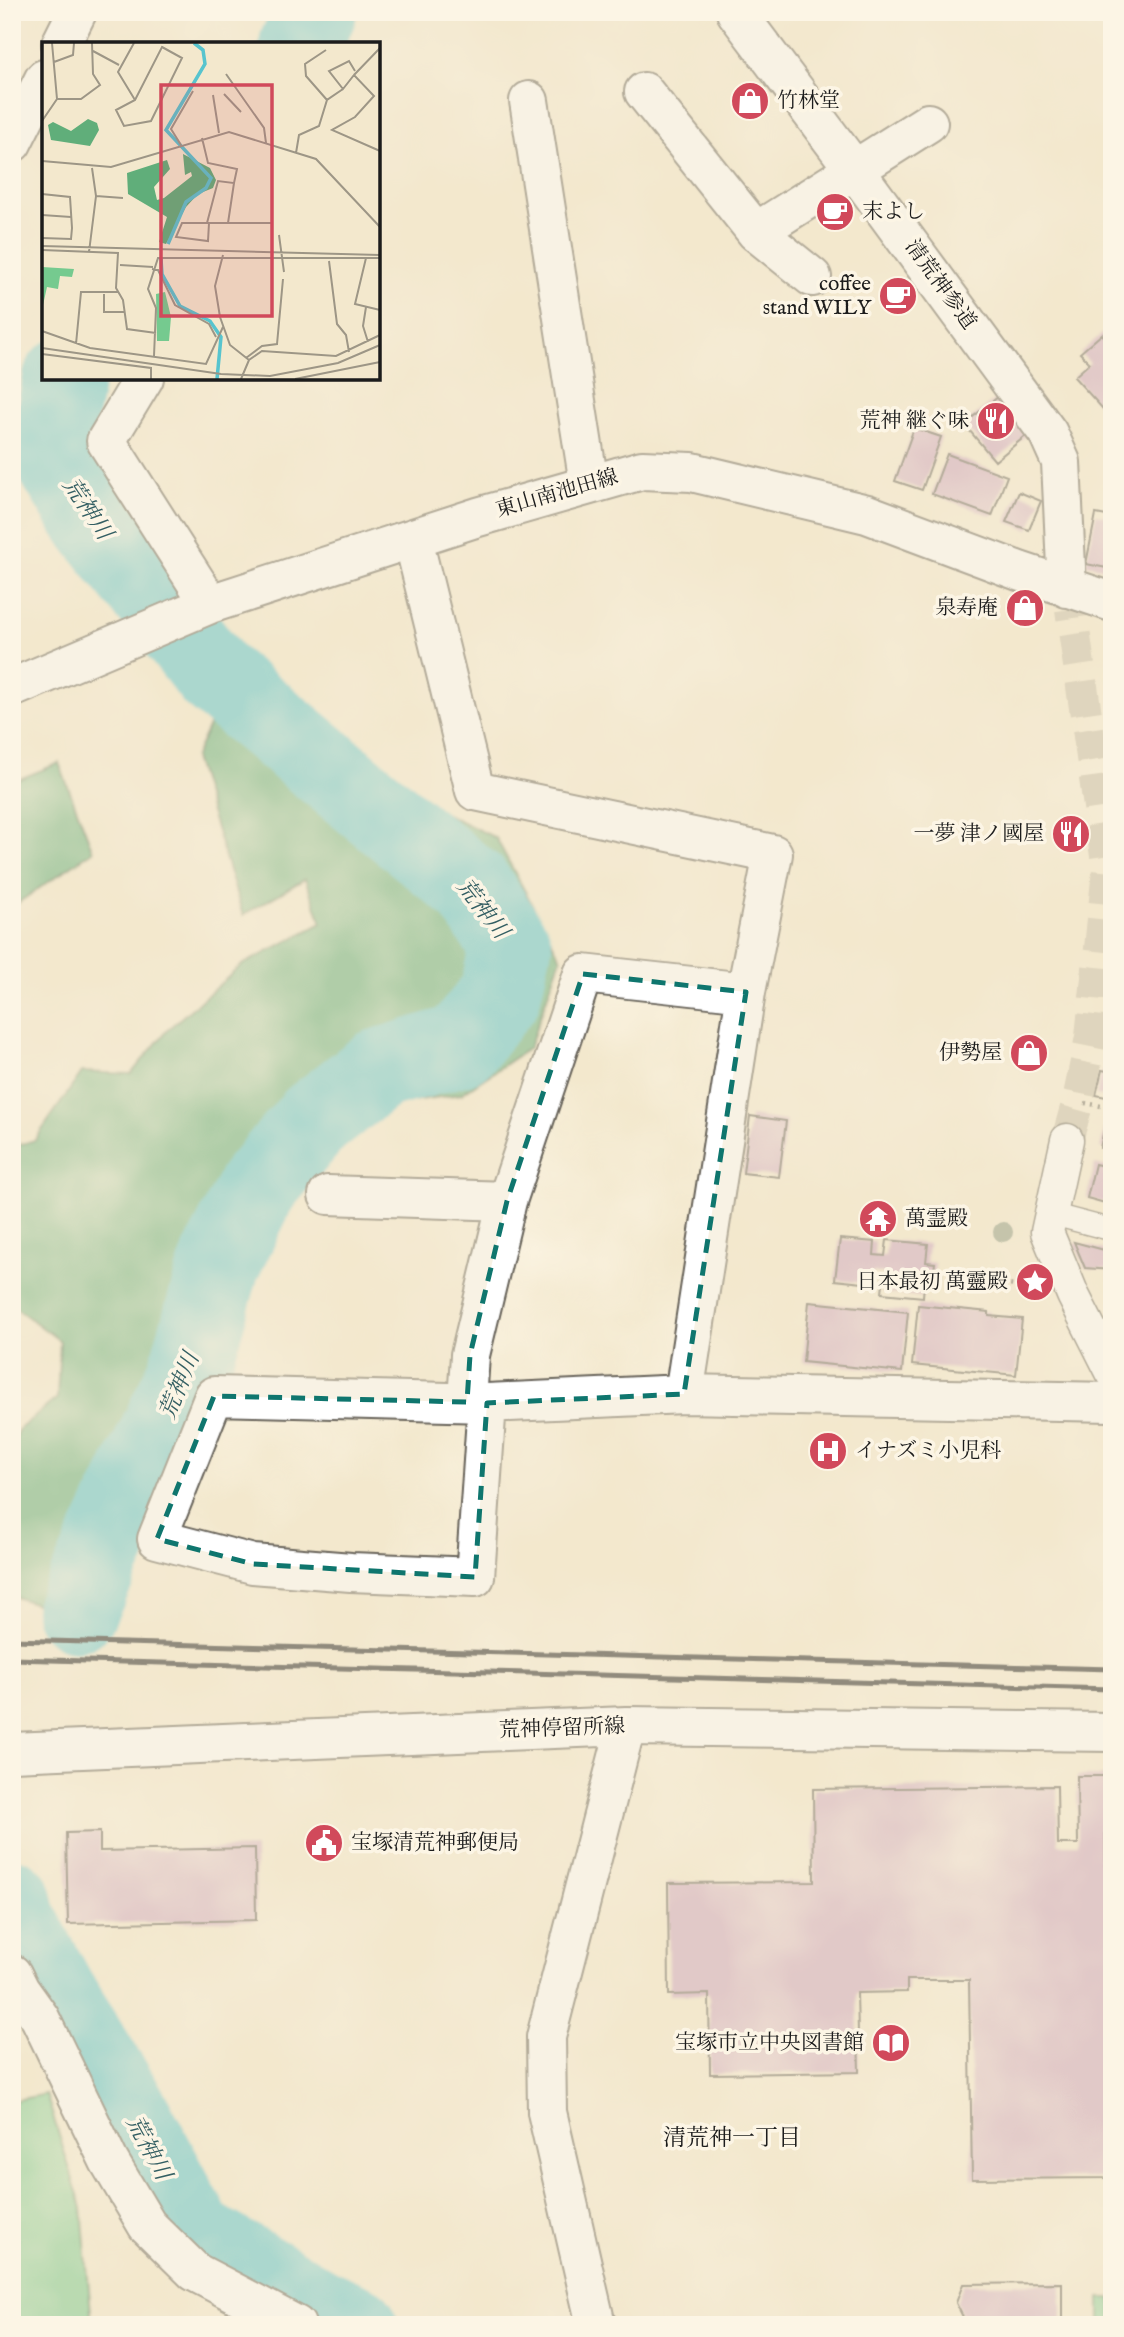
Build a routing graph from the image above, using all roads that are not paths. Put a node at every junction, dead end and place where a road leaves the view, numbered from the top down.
1 (77, 12) edge
2 (736, 12) edge
3 (62, 42) edge
4 (42, 83) edge
5 (644, 92) dead end
6 (529, 101) dead end
7 (928, 122) dead end
8 (12, 143) edge
9 (854, 169) junction
10 (756, 232) junction
11 (812, 277) dead end
12 (143, 380) edge
13 (589, 484) junction
14 (413, 539) junction
15 (1067, 588) junction
16 (1112, 602) edge
17 (201, 608) junction
18 (12, 688) edge
19 (746, 992) junction
20 (1067, 1140) tunnel mouth
21 (328, 1195) dead end
22 (507, 1202) junction
23 (1051, 1214) junction
24 (1112, 1230) edge
25 (1112, 1372) edge
26 (684, 1394) junction
27 (477, 1402) junction
28 (1112, 1402) edge
29 (626, 1726) junction
30 (1112, 1732) edge
31 (12, 1752) edge
32 (12, 1973) edge
33 (296, 2325) edge
34 (596, 2325) edge

1 - 3 street
2 - 9 street, 清荒神参道
4 - 8 street
5 - 10 street
6 - 13 street
7 - 9 street
9 - 10 street
9 - 15 street, 清荒神参道
10 - 11 street
12 - 17 street
13 - 14 street, 東山南池田線
13 - 15 street, 東山南池田線
14 - 17 street, 東山南池田線
14 - 19 street
15 - 16 street, 東山南池田線
17 - 18 street, 東山南池田線
19 - 22 street
19 - 26 street
20 - 23 street
21 - 22 street
22 - 27 street
23 - 24 lane
23 - 25 street
26 - 27 street
26 - 28 street
27 - 27 street
29 - 30 street, 荒神停留所線
29 - 31 street, 荒神停留所線
29 - 34 street
32 - 33 street

